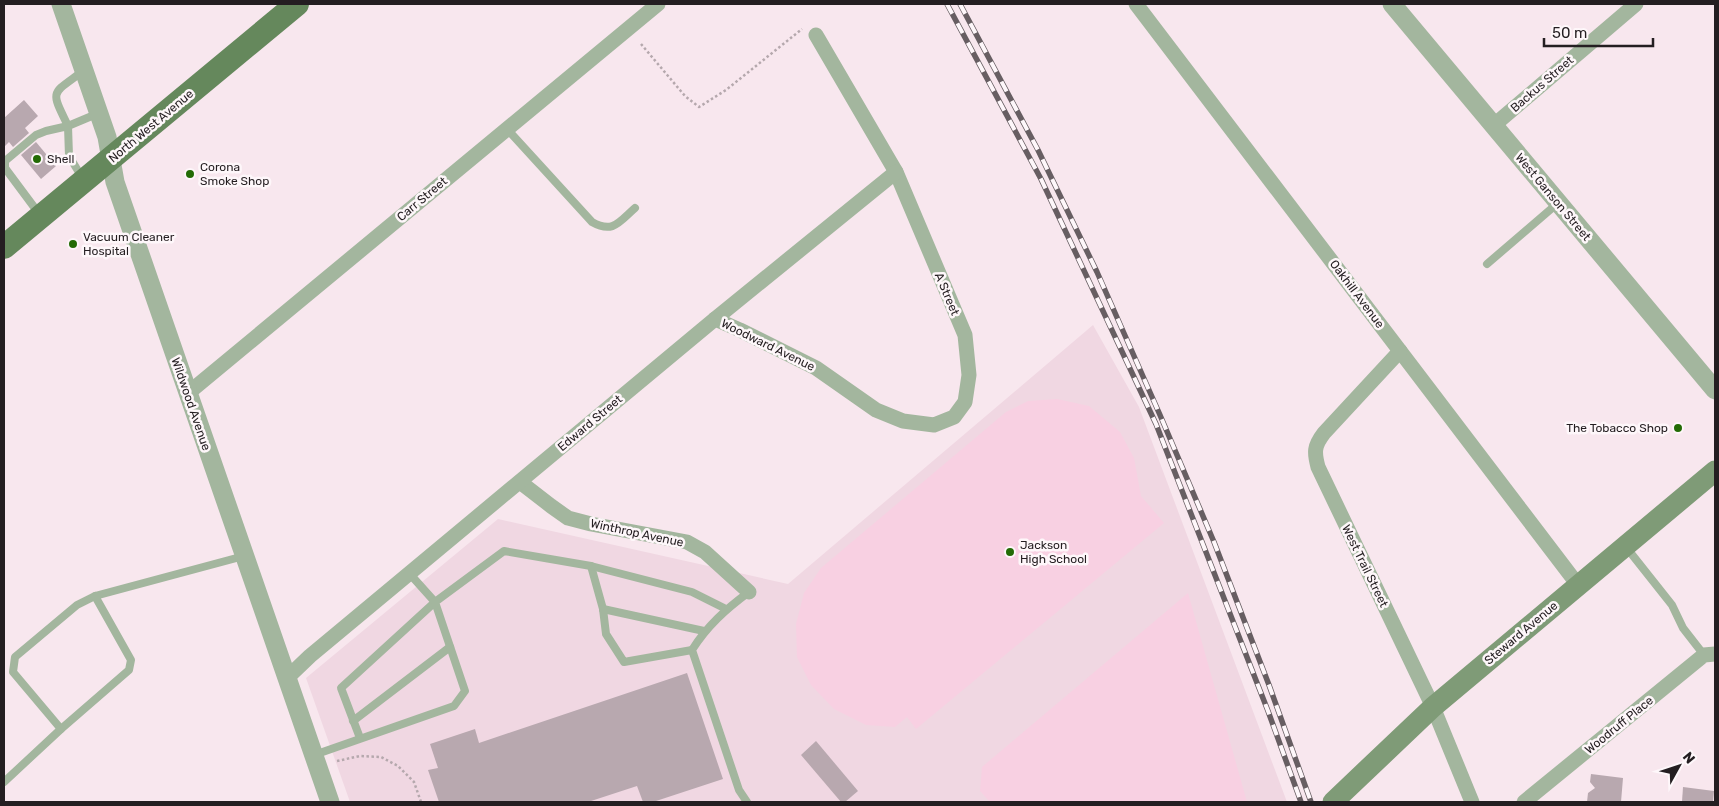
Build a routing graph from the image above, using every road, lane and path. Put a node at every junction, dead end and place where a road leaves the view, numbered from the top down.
1 (60, 4) edge
2 (297, 4) edge
3 (658, 4) edge
4 (1136, 4) edge
5 (1392, 4) edge
6 (1636, 4) edge
7 (816, 35) joint
8 (640, 44) dead end
9 (84, 70) junction
10 (99, 113) junction
11 (68, 126) junction
12 (1493, 126) junction
13 (507, 129) junction
14 (111, 159) junction
15 (896, 172) junction
16 (84, 180) junction
17 (1558, 203) junction
18 (635, 208) dead end
19 (41, 216) junction
20 (4, 247) edge
21 (1487, 264) dead end
22 (715, 319) junction
23 (1400, 351) junction
24 (1715, 390) edge
25 (187, 394) junction
26 (954, 417) joint
27 (1715, 471) edge
28 (520, 482) junction
29 (1625, 546) junction
30 (244, 556) junction
31 (592, 566) junction
32 (409, 573) junction
33 (1578, 585) junction
34 (749, 592) joint
35 (96, 596) junction
36 (435, 602) junction
37 (603, 608) junction
38 (726, 609) junction
39 (704, 631) junction
40 (450, 647) junction
41 (692, 650) junction
42 (1710, 654) edge
43 (287, 678) junction
44 (1433, 707) junction
45 (353, 721) junction
46 (61, 729) junction
47 (360, 738) junction
48 (314, 755) junction
49 (337, 761) dead end
50 (4, 782) edge
51 (330, 802) edge
52 (421, 802) edge
53 (747, 802) edge
54 (1332, 802) edge
55 (1472, 802) edge
56 (1524, 802) edge

1 - 9 street, Wildwood Avenue
2 - 14 main road, North West Avenue
3 - 13 street, Carr Street
4 - 23 street, Oakhill Avenue
5 - 12 street, West Ganson Street
6 - 12 street, Backus Street
7 - 8 path
7 - 15 street, A Street
9 - 10 street, Wildwood Avenue
9 - 11 lane
10 - 11 lane
10 - 14 street, Wildwood Avenue
11 - 16 lane
11 - 19 lane
12 - 17 street, West Ganson Street
13 - 18 lane
13 - 25 street, Carr Street
14 - 16 main road, North West Avenue
14 - 25 street, Wildwood Avenue
15 - 22 street, Edward Street
15 - 26 street, A Street
16 - 19 main road, North West Avenue
17 - 21 lane
17 - 24 street, West Ganson Street
19 - 20 main road, North West Avenue
22 - 26 street, Woodward Avenue
22 - 28 street, Edward Street
23 - 33 street, Oakhill Avenue
23 - 44 street, West Trail Street
25 - 30 street, Wildwood Avenue
27 - 29 main road, Steward Avenue
28 - 32 street, Edward Street
28 - 34 street, Winthrop Avenue
29 - 33 main road, Steward Avenue
29 - 42 lane
30 - 35 lane
30 - 43 street, Wildwood Avenue
31 - 36 lane
31 - 37 lane
31 - 38 lane
32 - 36 lane
32 - 43 street, Edward Street
33 - 44 main road, Steward Avenue
34 - 38 lane
35 - 46 lane
35 - 46 lane
36 - 40 lane
36 - 45 lane
37 - 39 lane
37 - 41 lane
38 - 39 lane
39 - 41 lane
40 - 45 lane
40 - 47 lane
41 - 53 lane
42 - 56 street, Woodruff Place
43 - 48 street, Wildwood Avenue
44 - 54 main road, Steward Avenue
44 - 55 street, West Trail Street
45 - 47 lane
46 - 50 lane
47 - 48 lane
48 - 51 street, Wildwood Avenue
49 - 52 path

